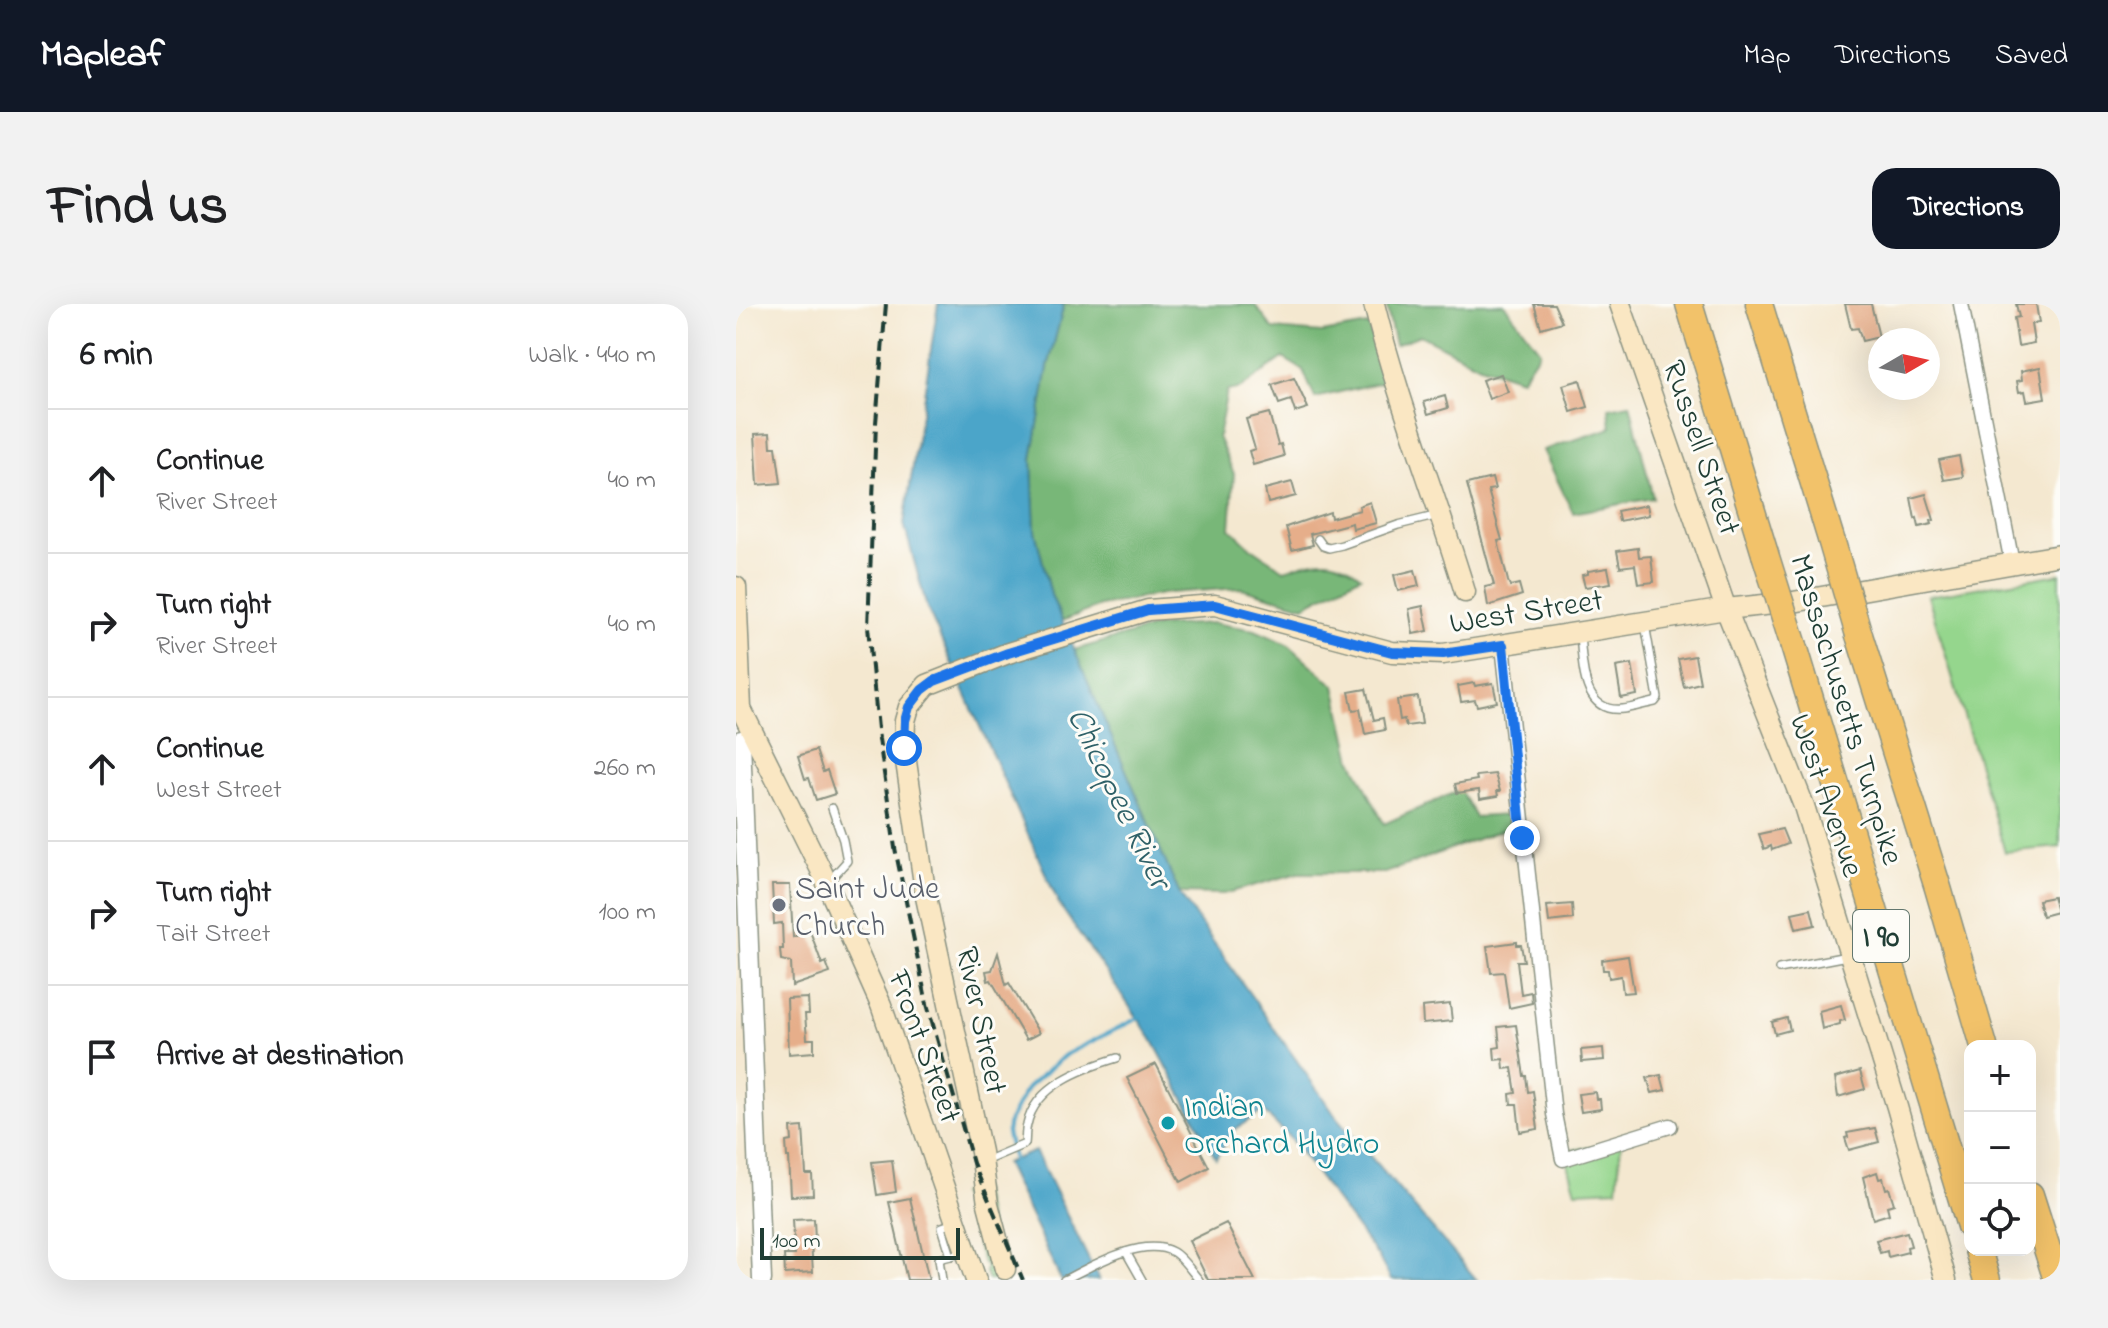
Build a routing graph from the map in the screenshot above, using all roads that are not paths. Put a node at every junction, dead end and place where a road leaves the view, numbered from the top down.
1 (1374, 304) edge
2 (1620, 304) edge
3 (1689, 304) edge
4 (1759, 304) edge
5 (1961, 304) edge
6 (1441, 514) junction
7 (1318, 539) dead end
8 (2060, 555) edge
9 (2012, 563) junction
10 (736, 587) edge
11 (1465, 592) dead end
12 (1726, 609) junction
13 (1645, 622) junction
14 (1580, 633) junction
15 (1503, 645) junction
16 (737, 648) edge
17 (1008, 653) joint
18 (741, 740) dead end
19 (832, 808) dead end
20 (827, 884) junction
21 (1849, 955) junction
22 (1779, 969) dead end
23 (1982, 1040) edge
24 (1117, 1058) dead end
25 (1670, 1126) dead end
26 (983, 1161) junction
27 (1964, 1206) edge
28 (2036, 1214) edge
29 (1126, 1252) junction
30 (959, 1254) junction
31 (1980, 1256) edge
32 (1007, 1275) edge
33 (762, 1280) edge
34 (942, 1280) edge
35 (976, 1280) edge
36 (1064, 1280) edge
37 (1142, 1280) edge
38 (1199, 1280) edge
39 (1946, 1280) edge
40 (1987, 1280) edge
41 (2057, 1280) edge

1 - 6 main road
2 - 12 main road, Russell Street
3 - 27 highway, Massachusetts Turnpike / I 90, bridge
4 - 23 highway, Massachusetts Turnpike / I 90, bridge
5 - 9 street
6 - 7 lane
6 - 11 main road
8 - 9 main road, West Street
9 - 12 main road, West Street
10 - 16 main road
12 - 13 main road, West Street
12 - 21 main road, West Avenue
13 - 14 main road, West Street
13 - 14 lane
14 - 15 main road, West Street
15 - 17 main road, West Street
15 - 25 street
16 - 20 main road, Front Street
17 - 26 main road, River Street
18 - 33 street
19 - 20 lane
20 - 30 main road, Front Street
21 - 22 lane
21 - 39 main road, West Avenue
24 - 26 lane
26 - 32 main road, River Street
28 - 41 highway
29 - 36 lane
29 - 37 lane
29 - 38 lane
30 - 34 lane
30 - 35 main road, Front Street
31 - 40 highway

